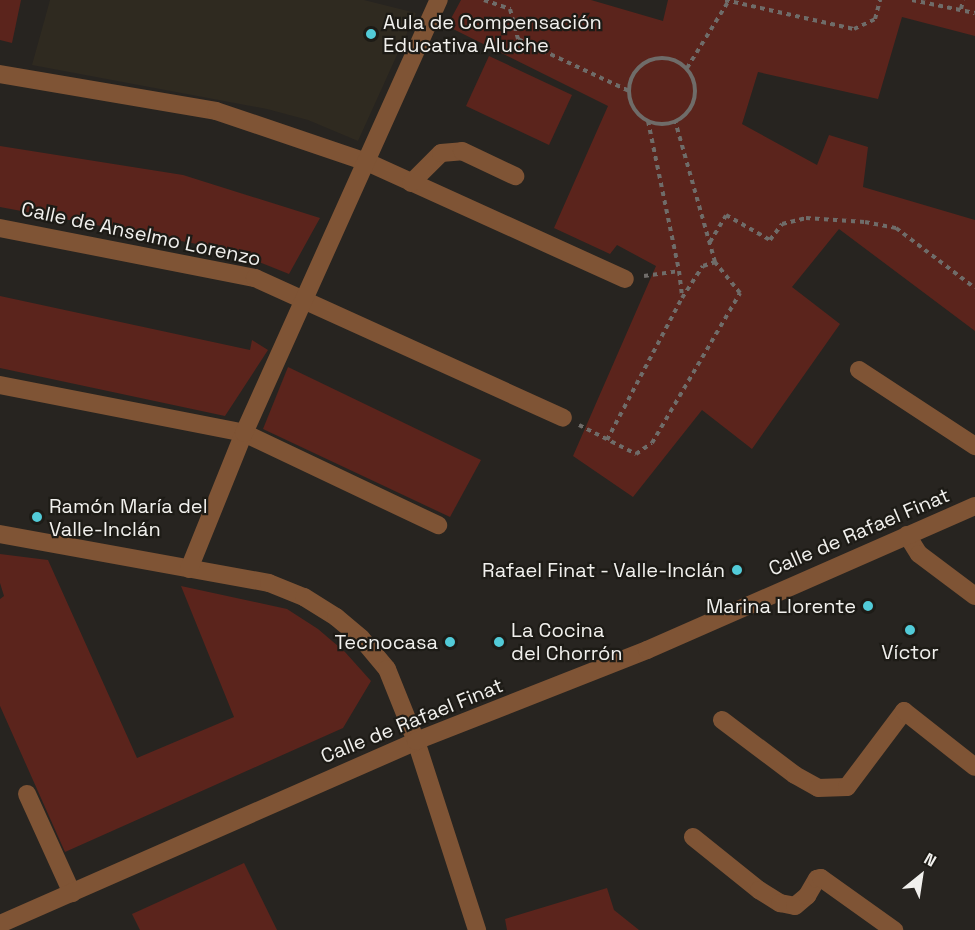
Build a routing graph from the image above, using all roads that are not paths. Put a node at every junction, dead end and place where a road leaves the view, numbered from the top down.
1 (439, 0) edge
2 (0, 74) edge
3 (367, 162) junction
4 (515, 176) dead end
5 (411, 183) junction
6 (0, 228) edge
7 (625, 279) road end
8 (305, 299) junction
9 (859, 370) dead end
10 (0, 385) edge
11 (563, 418) road end
12 (244, 433) junction
13 (975, 446) edge
14 (975, 506) edge
15 (438, 525) dead end
16 (0, 534) edge
17 (907, 536) junction
18 (189, 569) junction
19 (975, 596) edge
20 (722, 720) dead end
21 (416, 741) junction
22 (975, 767) edge
23 (27, 794) dead end
24 (693, 837) dead end
25 (72, 893) junction
26 (0, 924) edge
27 (477, 930) edge
28 (894, 930) edge

1 - 3 street
2 - 3 street
3 - 5 street
3 - 8 street
4 - 5 street
5 - 7 street
6 - 8 street, Calle de Anselmo Lorenzo
8 - 11 street, Calle de Anselmo Lorenzo
8 - 12 street
9 - 13 street
10 - 12 street
12 - 15 street
12 - 18 street
14 - 17 street, Calle de Rafael Finat
16 - 18 street
17 - 19 street
17 - 21 street, Calle de Rafael Finat
18 - 21 street
20 - 22 street
21 - 25 street, Calle de Rafael Finat
21 - 27 street
23 - 25 street
24 - 28 street
25 - 26 street, Calle de Rafael Finat

